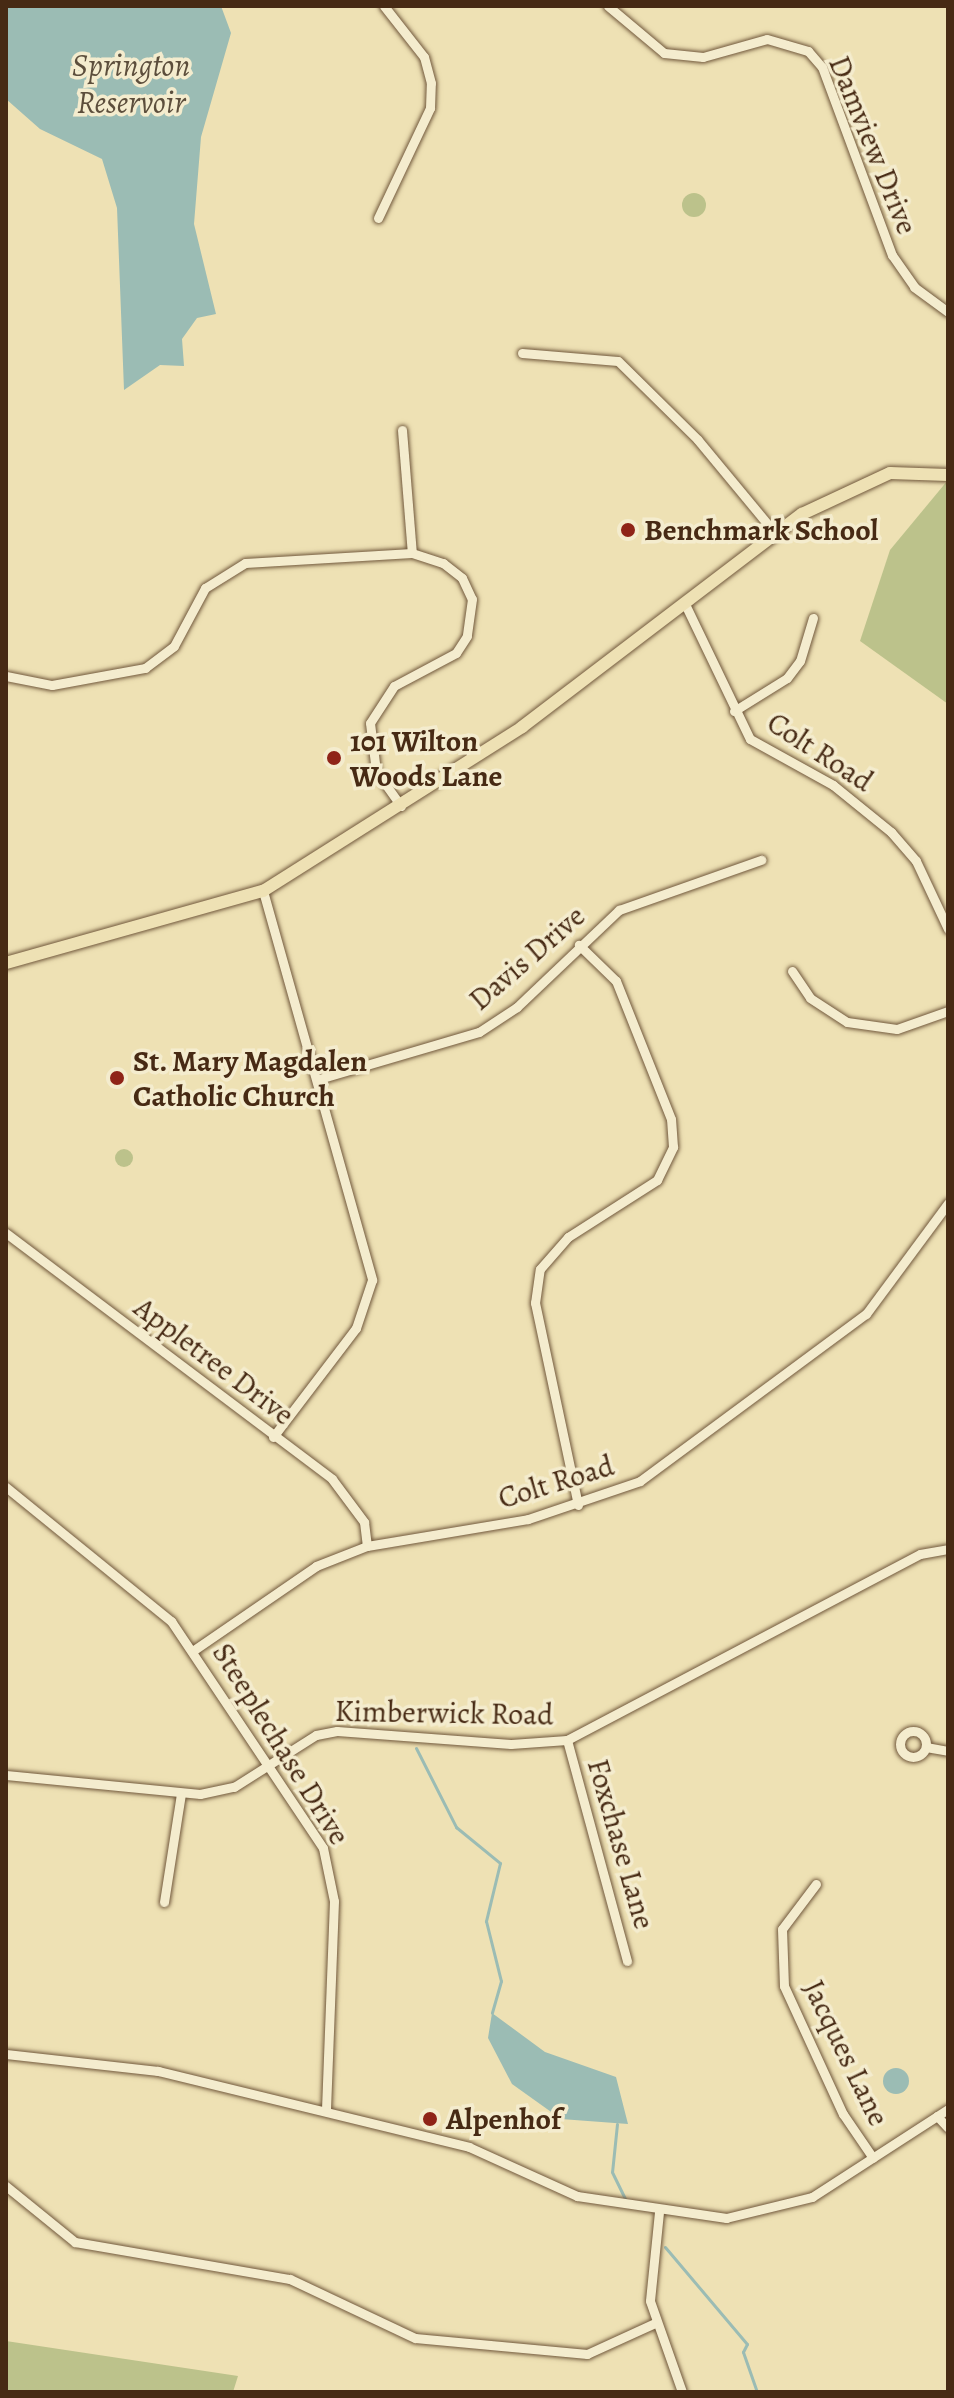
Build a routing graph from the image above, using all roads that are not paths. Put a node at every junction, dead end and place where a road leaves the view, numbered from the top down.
1 (384, 6) edge
2 (608, 6) edge
3 (378, 218) dead end
4 (948, 312) edge
5 (522, 353) dead end
6 (402, 430) dead end
7 (948, 475) edge
8 (775, 533) junction
9 (412, 553) junction
10 (684, 602) junction
11 (813, 618) dead end
12 (6, 676) edge
13 (734, 711) junction
14 (401, 806) junction
15 (761, 860) dead end
16 (263, 891) junction
17 (948, 929) edge
18 (579, 945) junction
19 (6, 963) edge
20 (792, 971) dead end
21 (948, 1011) edge
22 (319, 1079) junction
23 (948, 1203) edge
24 (6, 1233) edge
25 (273, 1437) junction
26 (6, 1487) edge
27 (578, 1505) junction
28 (367, 1546) junction
29 (948, 1549) edge
30 (194, 1650) junction
31 (567, 1740) junction
32 (926, 1747) dead end
33 (948, 1751) edge
34 (268, 1765) junction
35 (6, 1775) edge
36 (181, 1794) junction
37 (816, 1884) dead end
38 (164, 1902) dead end
39 (627, 1961) dead end
40 (6, 2054) edge
41 (948, 2109) edge
42 (326, 2111) junction
43 (937, 2116) junction
44 (948, 2128) edge
45 (873, 2158) junction
46 (6, 2186) edge
47 (659, 2212) junction
48 (655, 2323) junction
49 (682, 2392) edge

1 - 3 street
2 - 4 street, Damview Drive
5 - 8 street
6 - 9 street
7 - 8 main road
8 - 10 main road
9 - 12 street
9 - 14 street
10 - 13 street, Colt Road
10 - 14 main road
11 - 13 street
13 - 17 street, Colt Road
14 - 16 main road
15 - 18 street, Davis Drive
16 - 19 main road
16 - 22 street
18 - 22 street, Davis Drive
18 - 27 street
20 - 21 street
22 - 25 street
23 - 27 street, Colt Road
24 - 25 street, Appletree Drive
25 - 28 street, Appletree Drive
26 - 30 street, Steeplechase Drive
27 - 28 street, Colt Road
28 - 30 street, Colt Road
29 - 31 street, Kimberwick Road
30 - 34 street, Steeplechase Drive
31 - 34 street, Kimberwick Road
31 - 39 street, Foxchase Lane
32 - 33 street
34 - 36 street, Kimberwick Road
34 - 42 street, Steeplechase Drive
35 - 36 street, Kimberwick Road
36 - 38 street
37 - 45 street, Jacques Lane
40 - 42 street
41 - 43 street
42 - 47 street
43 - 44 street
43 - 45 street
45 - 47 street
46 - 48 street
47 - 48 street
48 - 49 street

